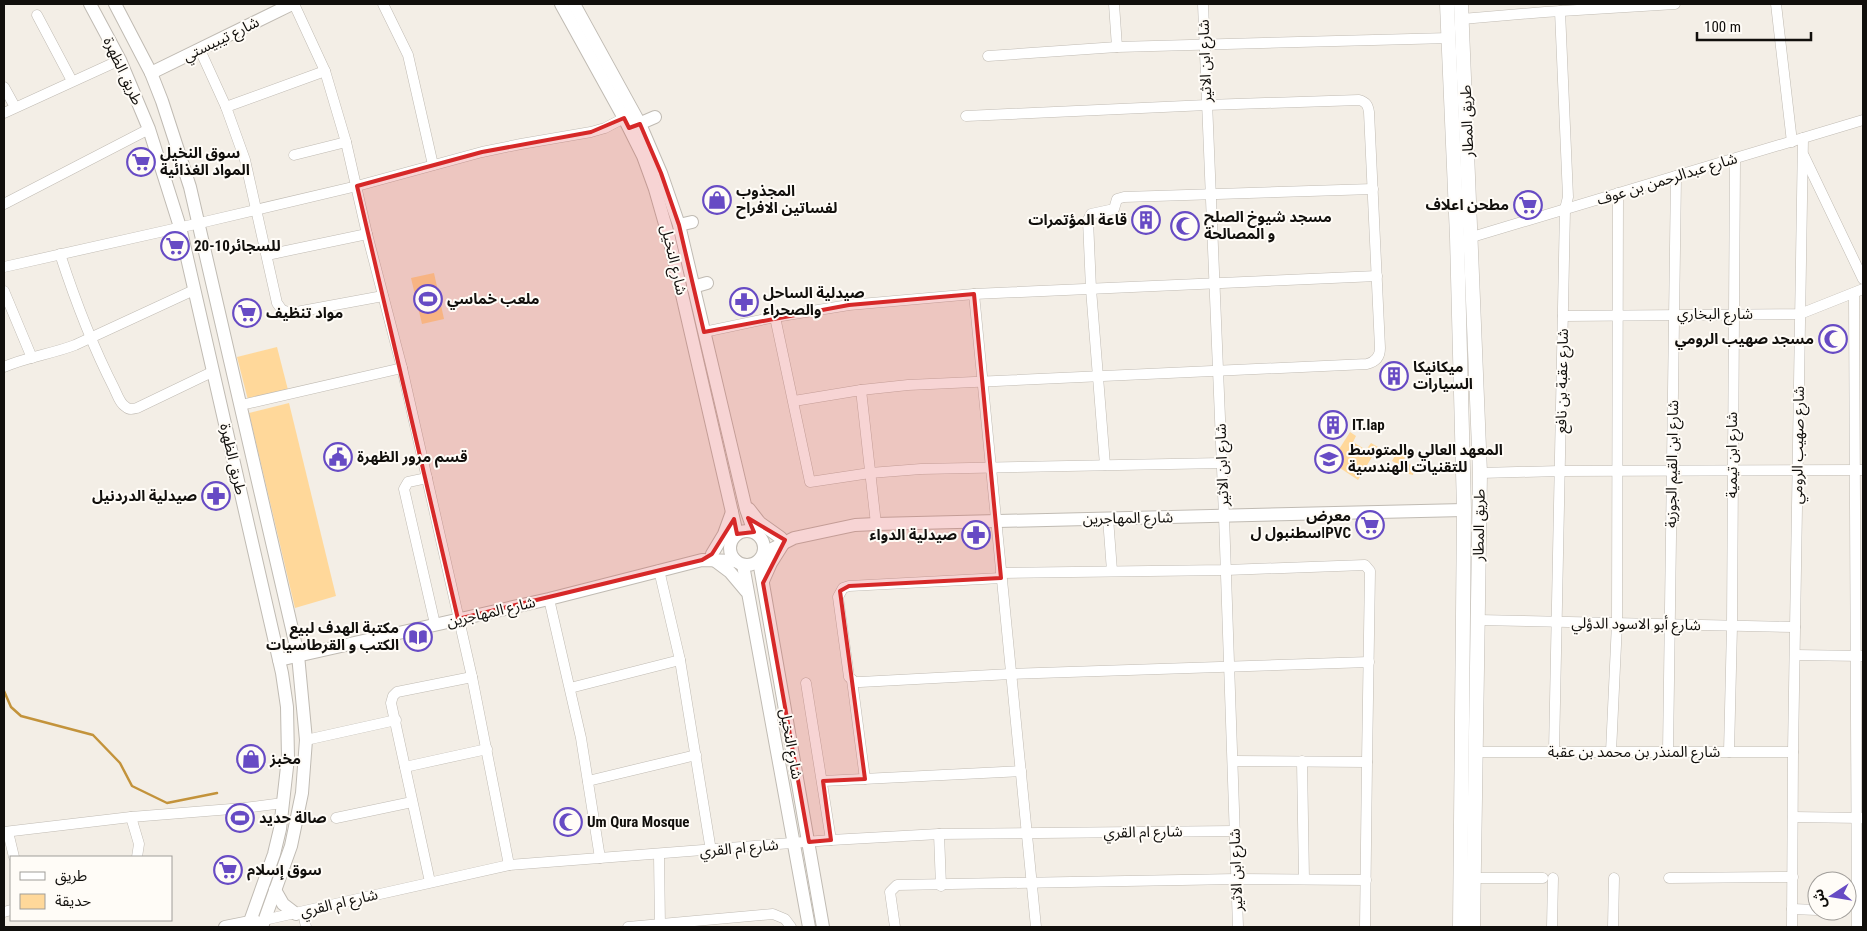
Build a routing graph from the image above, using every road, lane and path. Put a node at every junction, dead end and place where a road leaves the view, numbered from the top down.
1 (90, 4) edge
2 (115, 4) edge
3 (293, 4) edge
4 (383, 4) edge
5 (561, 4) edge
6 (574, 4) edge
7 (1114, 4) edge
8 (1203, 4) edge
9 (1447, 4) edge
10 (1461, 4) edge
11 (1661, 4) edge
12 (1675, 4) edge
13 (1776, 4) edge
14 (1612, 5) edge
15 (1545, 8) edge
16 (1560, 11) junction
17 (37, 15) dead end
18 (1462, 19) junction
19 (1449, 38) junction
20 (1205, 44) junction
21 (1117, 48) junction
22 (200, 50) junction
23 (988, 56) dead end
24 (120, 60) junction
25 (325, 71) junction
26 (151, 73) junction
27 (72, 81) junction
28 (4, 87) edge
29 (1207, 105) junction
30 (226, 106) junction
31 (15, 107) junction
32 (4, 113) edge
33 (966, 116) dead end
34 (655, 117) dead end
35 (1863, 120) edge
36 (631, 123) junction
37 (149, 129) junction
38 (1803, 138) junction
39 (346, 142) junction
40 (1792, 142) junction
41 (294, 155) dead end
42 (1803, 155) junction
43 (1735, 158) junction
44 (433, 165) junction
45 (1676, 176) junction
46 (357, 186) junction
47 (1373, 189) junction
48 (1211, 193) junction
49 (1618, 193) junction
50 (4, 204) edge
51 (256, 209) junction
52 (1566, 209) junction
53 (692, 222) dead end
54 (200, 223) junction
55 (679, 225) junction
56 (180, 227) junction
57 (367, 234) junction
58 (1472, 238) junction
59 (60, 254) junction
60 (267, 255) junction
61 (4, 267) edge
62 (1376, 276) junction
63 (1863, 279) edge
64 (707, 283) dead end
65 (1215, 283) junction
66 (693, 287) junction
67 (1091, 289) junction
68 (194, 290) junction
69 (4, 291) edge
70 (1859, 291) edge
71 (974, 294) junction
72 (383, 296) junction
73 (1674, 314) junction
74 (1733, 314) junction
75 (1800, 314) junction
76 (1618, 315) junction
77 (1563, 316) junction
78 (775, 317) junction
79 (704, 332) junction
80 (90, 338) junction
81 (32, 358) junction
82 (4, 368) edge
83 (402, 368) junction
84 (1219, 371) junction
85 (212, 372) junction
86 (1098, 377) junction
87 (984, 383) junction
88 (861, 390) junction
89 (794, 401) junction
90 (241, 405) junction
91 (1222, 462) junction
92 (1105, 465) junction
93 (991, 468) junction
94 (1798, 470) junction
95 (1859, 470) edge
96 (1560, 471) junction
97 (1618, 471) junction
98 (1672, 471) junction
99 (1732, 471) junction
100 (870, 473) junction
101 (1480, 473) junction
102 (427, 478) junction
103 (744, 501) junction
104 (1464, 510) junction
105 (732, 511) junction
106 (1224, 516) junction
107 (1108, 518) junction
108 (996, 521) junction
109 (876, 524) junction
110 (757, 535) junction
111 (734, 538) junction
112 (786, 540) junction
113 (761, 557) junction
114 (709, 558) junction
115 (740, 563) junction
116 (659, 570) junction
117 (1226, 570) junction
118 (1112, 571) junction
119 (1001, 576) junction
120 (763, 583) junction
121 (748, 594) junction
122 (549, 599) junction
123 (458, 619) junction
124 (1478, 620) junction
125 (1557, 622) junction
126 (1617, 623) junction
127 (435, 624) junction
128 (1670, 624) junction
129 (1732, 626) junction
130 (1795, 627) junction
131 (298, 655) junction
132 (1795, 655) junction
133 (1860, 656) edge
134 (279, 660) junction
135 (680, 660) junction
136 (1369, 662) junction
137 (1229, 667) junction
138 (1011, 674) junction
139 (472, 677) junction
140 (852, 680) junction
141 (806, 683) dead end
142 (570, 688) junction
143 (396, 720) junction
144 (306, 740) junction
145 (487, 749) junction
146 (1475, 752) junction
147 (1554, 752) junction
148 (1611, 752) junction
149 (1668, 752) junction
150 (1729, 752) junction
151 (1793, 752) junction
152 (696, 755) junction
153 (1233, 761) junction
154 (1302, 761) junction
155 (1367, 762) junction
156 (405, 767) junction
157 (1021, 770) junction
158 (865, 779) junction
159 (588, 781) junction
160 (823, 781) junction
161 (412, 802) junction
162 (283, 803) junction
163 (131, 816) junction
164 (1793, 817) junction
165 (336, 818) dead end
166 (1860, 818) edge
167 (1235, 831) junction
168 (6, 832) edge
169 (1027, 833) junction
170 (939, 834) junction
171 (831, 840) junction
172 (809, 842) junction
173 (794, 844) junction
174 (712, 850) junction
175 (659, 855) junction
176 (14, 856) edge
177 (138, 856) edge
178 (600, 858) junction
179 (509, 865) junction
180 (1793, 877) junction
181 (1304, 878) junction
182 (1474, 878) junction
183 (1614, 878) dead end
184 (1669, 878) dead end
185 (1236, 879) junction
186 (1366, 880) junction
187 (430, 882) junction
188 (1032, 884) junction
189 (941, 886) junction
190 (1857, 888) edge
191 (275, 890) junction
192 (1792, 909) junction
193 (1807, 910) edge
194 (299, 913) junction
195 (263, 924) edge
196 (248, 925) edge
197 (660, 926) edge
198 (225, 927) edge
199 (306, 927) edge
200 (628, 927) edge
201 (791, 927) edge
202 (809, 927) edge
203 (823, 927) edge
204 (895, 927) edge
205 (1036, 927) edge
206 (1238, 927) edge
207 (1365, 927) edge
208 (1460, 927) edge
209 (1473, 927) edge
210 (1552, 927) edge
211 (1613, 927) edge
212 (1792, 927) edge

1 - 24 main road, طريق الظهرة
2 - 26 main road, طريق الظهرة
3 - 22 main road, شارع تيبيستي
3 - 25 street
4 - 44 street
5 - 36 main road, شارع النخيل
6 - 36 main road, شارع النخيل
7 - 21 street
8 - 20 street, شارع ابن الاثير
9 - 19 highway, طريق المطار
10 - 18 highway, طريق المطار
11 - 12 street
11 - 14 street
13 - 40 street
14 - 16 street
15 - 16 street
15 - 18 street
16 - 52 street, شارع عقبة بن نافع
17 - 27 street
18 - 58 highway, طريق المطار
19 - 20 street
19 - 104 highway, طريق المطار
20 - 21 street
20 - 29 street, شارع ابن الاثير
21 - 23 street
22 - 26 main road, شارع تيبيستي
22 - 30 street
24 - 27 street
24 - 37 main road, طريق الظهرة
25 - 30 street
25 - 39 street
26 - 54 main road, طريق الظهرة
27 - 31 street
28 - 31 street
29 - 33 street
29 - 47 street
29 - 48 street, شارع ابن الاثير
30 - 51 street
31 - 32 street
34 - 36 main road
35 - 38 street, شارع عبدالرحمن بن عوف
36 - 44 street
36 - 55 main road, شارع النخيل
36 - 105 main road, شارع النخيل
37 - 50 street
37 - 56 main road, طريق الظهرة
38 - 40 street, شارع عبدالرحمن بن عوف
38 - 42 street, شارع صهيب الرومي
39 - 41 street
39 - 46 street
40 - 43 street, شارع عبدالرحمن بن عوف
42 - 63 street
42 - 75 street, شارع صهيب الرومي
43 - 45 street, شارع عبدالرحمن بن عوف
43 - 74 street, شارع ابن تيمية
44 - 46 street
45 - 49 street, شارع عبدالرحمن بن عوف
45 - 73 street, شارع ابن القيم الجوزية
46 - 51 street
46 - 57 street
47 - 48 street
47 - 62 street
48 - 65 street, شارع ابن الاثير
48 - 67 street
49 - 52 street, شارع عبدالرحمن بن عوف
49 - 76 street
51 - 54 street
51 - 60 street
52 - 58 street, شارع عبدالرحمن بن عوف
52 - 77 street, شارع عقبة بن نافع
53 - 55 main road
54 - 56 street
54 - 90 main road, طريق الظهرة
55 - 66 main road, شارع النخيل
56 - 59 street
56 - 68 main road, طريق الظهرة
57 - 60 street
57 - 72 street
58 - 101 highway, طريق المطار
59 - 61 street
59 - 80 street
60 - 72 street
62 - 65 street
62 - 84 street
64 - 66 main road
65 - 67 street
65 - 84 street, شارع ابن الاثير
66 - 79 main road, شارع النخيل
67 - 71 street
67 - 86 street
68 - 80 street
68 - 85 main road, طريق الظهرة
69 - 81 street
70 - 75 street, شارع البخاري
70 - 95 street
71 - 78 street
71 - 87 street
72 - 83 street
73 - 74 street, شارع البخاري
73 - 76 street, شارع البخاري
73 - 98 street, شارع ابن القيم الجوزية
74 - 75 street, شارع البخاري
74 - 99 street, شارع ابن تيمية
75 - 94 street, شارع صهيب الرومي
76 - 77 street, شارع البخاري
76 - 97 street
77 - 96 street, شارع عقبة بن نافع
78 - 79 street
78 - 89 street
79 - 103 main road, شارع النخيل
80 - 81 street
80 - 85 street
81 - 82 street
83 - 90 street
83 - 102 street
84 - 86 street
84 - 91 street, شارع ابن الاثير
85 - 134 main road, طريق الظهرة
86 - 87 street
86 - 92 street
87 - 88 street
87 - 93 street
88 - 89 street
88 - 100 street
89 - 100 street
90 - 131 main road, طريق الظهرة
91 - 92 street
91 - 106 street, شارع ابن الاثير
92 - 93 street
93 - 100 street
93 - 108 street
94 - 95 street
94 - 99 street
94 - 130 street, شارع صهيب الرومي
95 - 133 street
96 - 97 street
96 - 101 street
96 - 125 street, شارع عقبة بن نافع
97 - 98 street
97 - 126 street
98 - 99 street
98 - 128 street, شارع ابن القيم الجوزية
99 - 129 street, شارع ابن تيمية
100 - 109 street
101 - 124 highway, طريق المطار
102 - 123 street
102 - 127 street
103 - 110 main road, شارع النخيل
103 - 112 main road
104 - 106 main road, شارع المهاجرين
104 - 208 highway, طريق المطار
105 - 111 main road, شارع النخيل
105 - 114 main road
106 - 107 main road, شارع المهاجرين
106 - 117 street, شارع ابن الاثير
107 - 108 main road, شارع المهاجرين
107 - 118 street
108 - 109 main road, شارع المهاجرين
108 - 119 street
109 - 112 main road, شارع المهاجرين
110 - 111 main road
110 - 112 main road, شارع المهاجرين
110 - 113 main road
111 - 114 main road, شارع المهاجرين
111 - 115 main road
112 - 113 main road, شارع المهاجرين
112 - 120 main road
113 - 115 main road
113 - 120 main road, شارع النخيل
114 - 115 main road, شارع المهاجرين
114 - 116 main road, شارع المهاجرين
114 - 121 main road
115 - 121 main road, شارع النخيل
116 - 122 main road, شارع المهاجرين
116 - 135 street
117 - 118 street
117 - 136 street
117 - 137 street, شارع ابن الاثير
118 - 119 street
119 - 138 street
119 - 140 street
120 - 172 main road, شارع النخيل
121 - 173 main road, شارع النخيل
122 - 123 main road, شارع المهاجرين
122 - 142 street
123 - 127 main road, شارع المهاجرين
123 - 139 street
124 - 125 street, شارع أبو الاسود الدؤلي
124 - 146 highway, طريق المطار
125 - 126 street, شارع أبو الاسود الدؤلي
125 - 147 street, شارع عقبة بن نافع
126 - 128 street, شارع أبو الاسود الدؤلي
126 - 148 street
127 - 131 main road, شارع المهاجرين
128 - 129 street, شارع أبو الاسود الدؤلي
128 - 149 street, شارع ابن القيم الجوزية
129 - 130 street, شارع أبو الاسود الدؤلي
129 - 150 street, شارع ابن تيمية
130 - 132 street, شارع صهيب الرومي
131 - 134 main road, شارع المهاجرين
131 - 144 main road, طريق الظهرة
132 - 133 street
132 - 151 street, شارع صهيب الرومي
133 - 166 street
134 - 162 main road, طريق الظهرة
135 - 142 street
135 - 152 street
136 - 137 street
136 - 155 street
137 - 138 street
137 - 153 street, شارع ابن الاثير
138 - 140 street
138 - 157 street
139 - 143 street
139 - 145 street
140 - 158 street
141 - 160 street
142 - 159 street
143 - 144 street
143 - 156 street
144 - 191 main road, طريق الظهرة
145 - 156 street
145 - 179 street
146 - 147 street, شارع المنذر بن محمد بن عقبة
146 - 182 highway, طريق المطار
147 - 148 street, شارع المنذر بن محمد بن عقبة
148 - 149 street, شارع المنذر بن محمد بن عقبة
149 - 150 street, شارع المنذر بن محمد بن عقبة
150 - 151 street, شارع المنذر بن محمد بن عقبة
151 - 164 street, شارع صهيب الرومي
152 - 159 street
152 - 174 street
153 - 154 street
153 - 167 street, شارع ابن الاثير
154 - 155 street
154 - 181 street
155 - 186 street
156 - 161 street
157 - 158 street
157 - 169 street
158 - 160 street
159 - 178 street
160 - 171 street
161 - 165 street
161 - 187 street
162 - 163 street
162 - 196 main road, طريق الظهرة
163 - 168 street
163 - 177 street
164 - 166 street
164 - 180 street
166 - 190 street
167 - 169 street, شارع ام القري
167 - 185 street, شارع ابن الاثير
168 - 176 street
169 - 170 street, شارع ام القري
169 - 188 street
170 - 171 street, شارع ام القري
170 - 189 street
171 - 172 street, شارع ام القري
172 - 173 street, شارع ام القري
172 - 203 main road, شارع النخيل
173 - 174 street, شارع ام القري
173 - 202 main road, شارع النخيل
174 - 175 street, شارع ام القري
175 - 178 street, شارع ام القري
175 - 197 street
178 - 179 street, شارع ام القري
179 - 187 street, شارع ام القري
180 - 184 street
180 - 192 street
181 - 185 street
181 - 186 street
182 - 209 highway, طريق المطار
182 - 210 street
183 - 211 street
185 - 188 street
185 - 206 street, شارع ابن الاثير
186 - 207 street
187 - 194 street, شارع ام القري
188 - 189 street
188 - 205 street
189 - 204 street
191 - 194 main road
191 - 195 main road, طريق الظهرة
192 - 193 street
192 - 212 street
194 - 195 street, شارع ام القري
194 - 199 street
195 - 196 main road, شارع ام القري
196 - 198 main road, شارع ام القري
197 - 200 street
197 - 201 street

